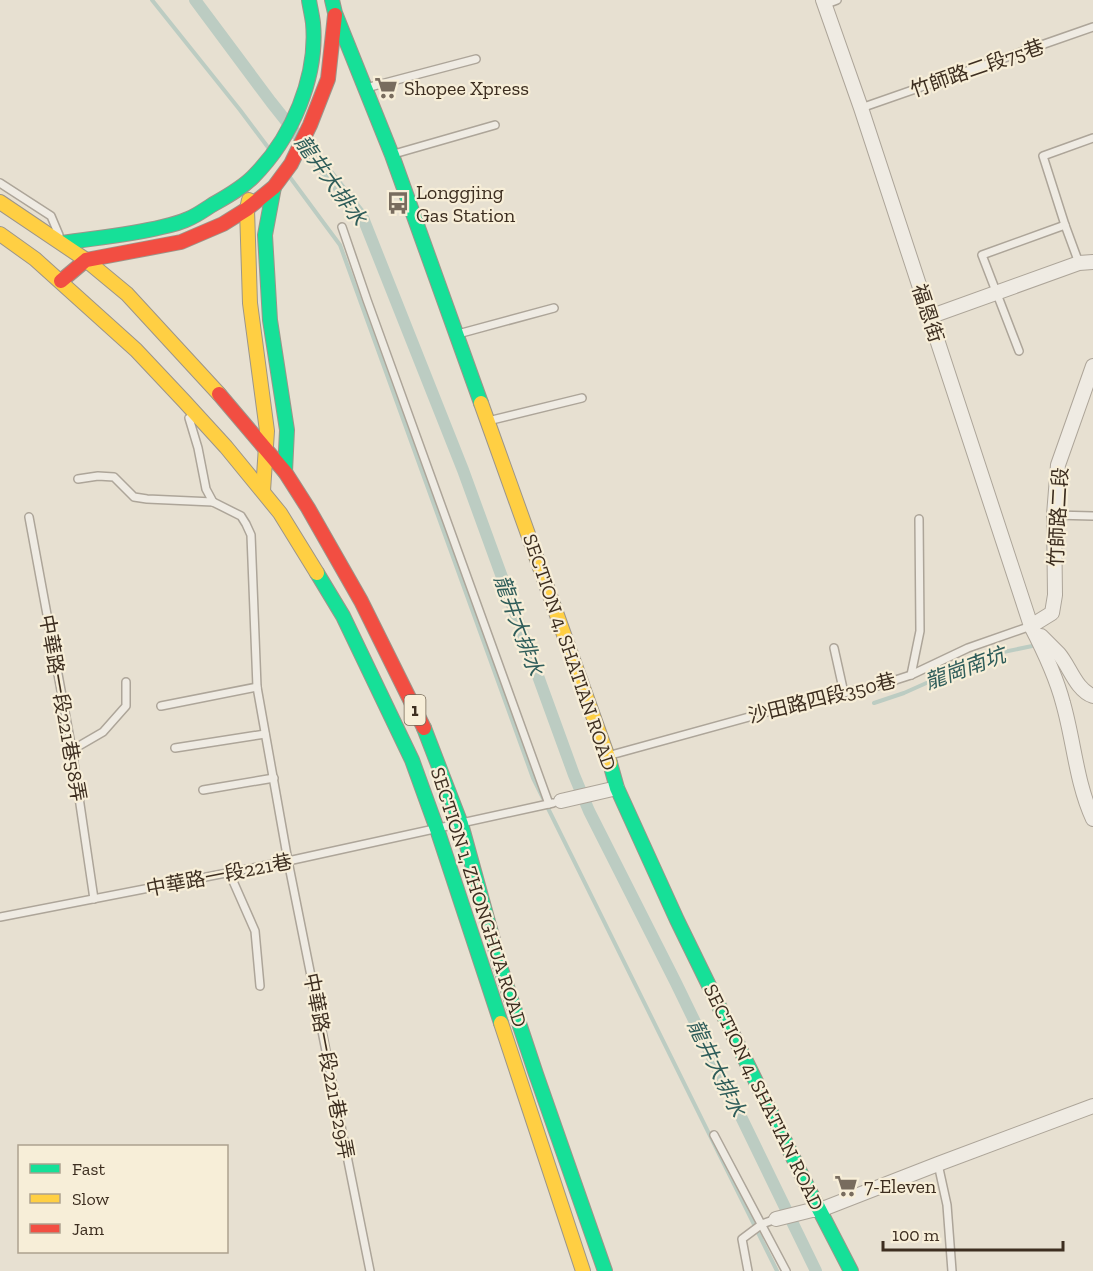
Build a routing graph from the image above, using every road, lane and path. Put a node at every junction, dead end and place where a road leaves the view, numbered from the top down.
1 (828, 2) edge
2 (310, 5) edge
3 (334, 7) edge
4 (1093, 27) edge
5 (476, 59) dead end
6 (366, 88) junction
7 (861, 108) junction
8 (495, 125) dead end
9 (1093, 138) edge
10 (392, 154) junction
11 (253, 177) junction
12 (0, 183) edge
13 (274, 187) junction
14 (0, 202) edge
15 (247, 209) junction
16 (1065, 225) junction
17 (342, 227) dead end
18 (0, 234) edge
19 (0, 243) edge
20 (62, 243) junction
21 (86, 260) junction
22 (1086, 262) edge
23 (61, 281) junction
24 (996, 293) junction
25 (554, 308) dead end
26 (929, 317) junction
27 (457, 334) junction
28 (1019, 351) dead end
29 (1093, 366) edge
30 (1088, 391) edge
31 (582, 399) dead end
32 (184, 401) junction
33 (488, 421) junction
34 (265, 448) junction
35 (285, 472) junction
36 (78, 479) dead end
37 (263, 491) junction
38 (213, 502) junction
39 (1054, 515) junction
40 (1093, 516) edge
41 (29, 517) dead end
42 (919, 519) dead end
43 (1031, 626) junction
44 (834, 648) dead end
45 (911, 675) junction
46 (126, 682) dead end
47 (257, 687) junction
48 (844, 693) junction
49 (1093, 696) edge
50 (161, 706) dead end
51 (265, 734) junction
52 (175, 748) dead end
53 (72, 750) junction
54 (608, 755) junction
55 (274, 778) junction
56 (617, 788) junction
57 (203, 790) dead end
58 (555, 802) junction
59 (1093, 819) edge
60 (461, 824) junction
61 (437, 829) junction
62 (288, 861) junction
63 (229, 872) junction
64 (94, 899) junction
65 (0, 917) edge
66 (260, 986) dead end
67 (1093, 1106) edge
68 (714, 1135) dead end
69 (938, 1164) junction
70 (816, 1210) junction
71 (776, 1219) joint
72 (762, 1224) junction
73 (370, 1271) edge
74 (583, 1271) edge
75 (604, 1271) edge
76 (748, 1271) edge
77 (786, 1271) edge
78 (851, 1271) edge
79 (952, 1271) edge

1 - 7 street, 福恩街
2 - 3 street
2 - 11 street
3 - 6 street, SECTION 4, SHATIAN ROAD
3 - 13 street
4 - 7 lane, 竹師路二段75巷
5 - 6 lane
6 - 10 street, SECTION 4, SHATIAN ROAD
7 - 26 street, 福恩街
8 - 10 lane
9 - 16 lane
10 - 27 street, SECTION 4, SHATIAN ROAD
11 - 15 street
11 - 20 street
12 - 20 lane
13 - 15 street
13 - 35 street
14 - 20 street, 1
15 - 21 street
15 - 34 street
16 - 22 lane
16 - 24 lane
17 - 58 lane
18 - 23 street, SECTION 1, ZHONGHUA ROAD / 1
19 - 23 lane
20 - 21 street, SECTION 1, ZHONGHUA ROAD / 1
21 - 23 street
21 - 34 street, SECTION 1, ZHONGHUA ROAD / 1
22 - 24 street
23 - 32 street, SECTION 1, ZHONGHUA ROAD / 1
24 - 26 street
24 - 28 lane
25 - 27 lane
26 - 43 street, 福恩街
27 - 33 street, SECTION 4, SHATIAN ROAD
29 - 30 street, 竹師路二段
30 - 39 street, 竹師路二段
31 - 33 lane
32 - 37 street, SECTION 1, ZHONGHUA ROAD / 1
32 - 38 lane
33 - 54 street, SECTION 4, SHATIAN ROAD
34 - 35 street, SECTION 1, ZHONGHUA ROAD / 1
34 - 37 street
35 - 60 street, SECTION 1, ZHONGHUA ROAD / 1
36 - 38 lane
37 - 61 street, SECTION 1, ZHONGHUA ROAD / 1
38 - 47 lane, 中華路一段221巷29弄
39 - 40 lane
39 - 43 street, 竹師路二段
41 - 53 lane, 中華路一段221巷58弄
42 - 45 lane
43 - 45 lane, 沙田路四段350巷
43 - 49 street
43 - 59 street, 福恩街
44 - 48 lane
45 - 48 lane, 沙田路四段350巷
46 - 53 lane
47 - 50 lane
47 - 51 lane, 中華路一段221巷29弄
48 - 54 lane, 沙田路四段350巷
51 - 52 lane
51 - 55 lane, 中華路一段221巷29弄
53 - 64 lane, 中華路一段221巷58弄
54 - 56 street, SECTION 4, SHATIAN ROAD
55 - 57 lane
55 - 62 lane, 中華路一段221巷29弄
56 - 58 street
56 - 70 street, SECTION 4, SHATIAN ROAD
58 - 60 lane, 中華路一段221巷
60 - 61 lane, 中華路一段221巷
60 - 75 street, SECTION 1, ZHONGHUA ROAD / 1
61 - 62 lane, 中華路一段221巷
61 - 74 street, SECTION 1, ZHONGHUA ROAD / 1
62 - 63 lane, 中華路一段221巷
62 - 73 lane, 中華路一段221巷29弄
63 - 64 lane, 中華路一段221巷
63 - 66 lane
64 - 65 lane, 中華路一段221巷
67 - 69 street
68 - 72 lane
69 - 70 street
69 - 79 lane
70 - 71 street
70 - 78 street, SECTION 4, SHATIAN ROAD
71 - 72 lane
72 - 76 lane
72 - 77 lane

